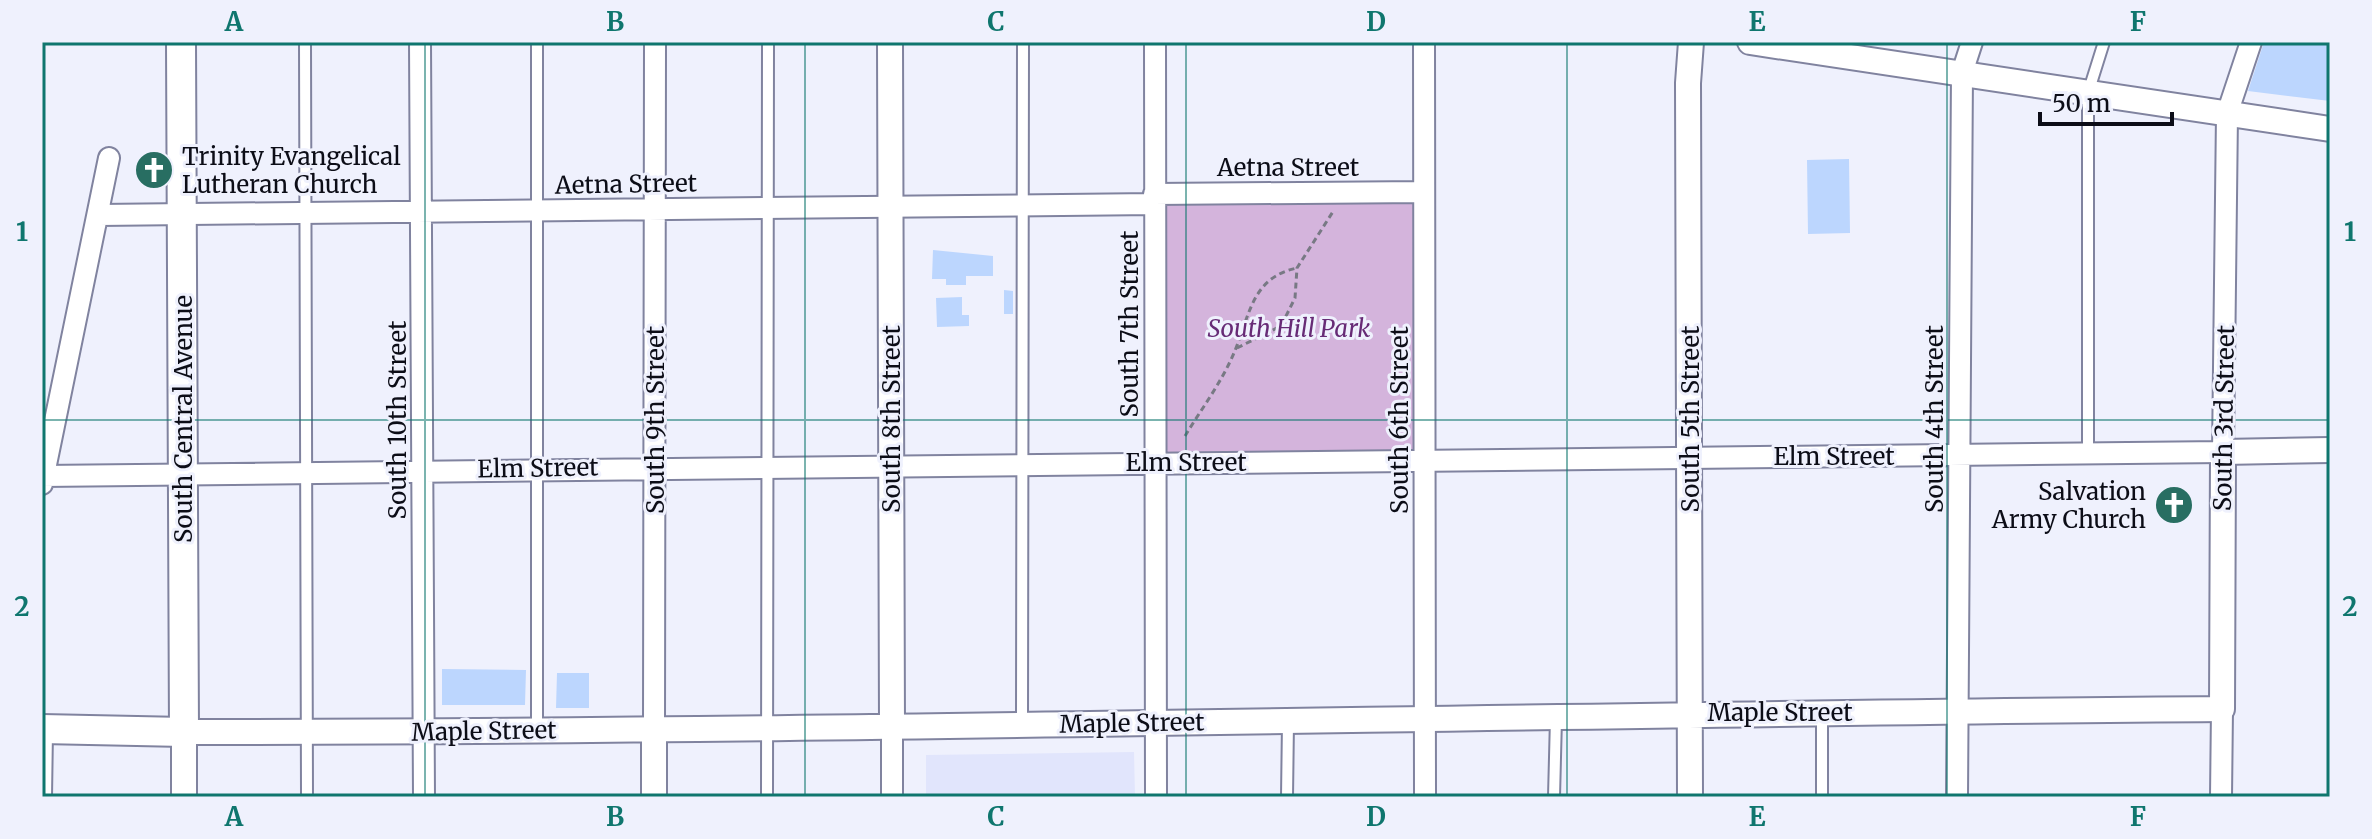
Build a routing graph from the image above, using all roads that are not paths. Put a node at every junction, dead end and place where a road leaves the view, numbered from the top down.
1 (181, 42) edge
2 (305, 42) edge
3 (420, 42) edge
4 (537, 42) edge
5 (655, 42) edge
6 (768, 42) edge
7 (890, 42) edge
8 (1023, 42) edge
9 (1155, 42) edge
10 (1424, 42) edge
11 (1691, 42) edge
12 (1750, 42) edge
13 (1972, 42) edge
14 (2104, 42) edge
15 (2251, 42) edge
16 (1962, 73) junction
17 (2088, 93) junction
18 (2227, 114) junction
19 (2330, 129) edge
20 (109, 158) dead end
21 (1423, 192) junction
22 (1154, 199) junction
23 (1023, 206) junction
24 (889, 207) junction
25 (770, 208) junction
26 (655, 210) junction
27 (538, 211) junction
28 (422, 212) junction
29 (304, 213) junction
30 (99, 215) junction
31 (182, 215) junction
32 (2330, 450) edge
33 (2223, 452) junction
34 (2088, 455) junction
35 (1961, 456) junction
36 (1691, 457) junction
37 (1155, 462) junction
38 (1425, 462) junction
39 (1021, 463) junction
40 (768, 465) junction
41 (891, 465) junction
42 (655, 466) junction
43 (537, 468) junction
44 (423, 470) junction
45 (304, 471) junction
46 (184, 473) junction
47 (43, 479) edge
48 (2222, 709) junction
49 (1958, 711) junction
50 (1822, 712) junction
51 (1691, 713) junction
52 (1556, 716) junction
53 (1426, 718) junction
54 (1288, 720) junction
55 (1156, 723) junction
56 (1022, 725) junction
57 (892, 727) junction
58 (767, 728) junction
59 (44, 730) edge
60 (654, 730) junction
61 (537, 731) junction
62 (184, 732) junction
63 (307, 732) junction
64 (423, 732) junction
65 (46, 797) edge
66 (184, 797) edge
67 (307, 797) edge
68 (424, 797) edge
69 (654, 797) edge
70 (767, 797) edge
71 (892, 797) edge
72 (1156, 797) edge
73 (1287, 797) edge
74 (1425, 797) edge
75 (1554, 797) edge
76 (1690, 797) edge
77 (1822, 797) edge
78 (1957, 797) edge
79 (2221, 797) edge

1 - 31 main road, South Central Avenue
2 - 29 lane
3 - 28 street, South 10th Street
4 - 27 lane
5 - 26 street, South 9th Street
6 - 25 lane
7 - 24 street, South 8th Street
8 - 23 lane
9 - 22 street, South 7th Street
10 - 21 street, South 6th Street
11 - 36 street, South 5th Street
12 - 16 street
13 - 16 street, South 4th Street
14 - 17 lane
15 - 18 street, South 3rd Street
16 - 17 street
16 - 35 street, South 4th Street
17 - 18 street
17 - 34 lane
18 - 19 street
18 - 33 street, South 3rd Street
20 - 30 street
21 - 22 street, Aetna Street
21 - 38 street, South 6th Street
22 - 23 street, Aetna Street
22 - 37 street, South 7th Street
23 - 24 street, Aetna Street
23 - 39 lane
24 - 25 street, Aetna Street
24 - 41 street, South 8th Street
25 - 26 street, Aetna Street
25 - 40 lane
26 - 27 street, Aetna Street
26 - 42 street, South 9th Street
27 - 28 street, Aetna Street
27 - 43 lane
28 - 29 street, Aetna Street
28 - 44 street, South 10th Street
29 - 31 street, Aetna Street
29 - 45 lane
30 - 31 street, Aetna Street
30 - 47 street
31 - 46 main road, South Central Avenue
32 - 33 street, Elm Street
33 - 34 street, Elm Street
33 - 48 street, South 3rd Street
34 - 35 street, Elm Street
35 - 36 street, Elm Street
35 - 49 street, South 4th Street
36 - 38 street, Elm Street
36 - 51 street, South 5th Street
37 - 38 street, Elm Street
37 - 39 street, Elm Street
37 - 55 street, South 7th Street
38 - 53 street, South 6th Street
39 - 41 street, Elm Street
39 - 56 lane
40 - 41 street, Elm Street
40 - 42 street, Elm Street
40 - 58 lane
41 - 57 street, South 8th Street
42 - 43 street, Elm Street
42 - 60 street, South 9th Street
43 - 44 street, Elm Street
43 - 61 lane
44 - 45 street, Elm Street
44 - 64 street, South 10th Street
45 - 46 street, Elm Street
45 - 63 lane
46 - 47 street, Elm Street
46 - 62 main road, South Central Avenue
48 - 49 street, Maple Street
48 - 79 street, South 3rd Street
49 - 50 street, Maple Street
49 - 78 street, South 4th Street
50 - 51 street, Maple Street
50 - 77 lane
51 - 52 street, Maple Street
51 - 76 street, South 5th Street
52 - 53 street, Maple Street
52 - 75 lane
53 - 54 street, Maple Street
53 - 74 street, South 6th Street
54 - 55 street, Maple Street
54 - 73 lane
55 - 56 street, Maple Street
55 - 72 street, South 7th Street
56 - 57 street, Maple Street
57 - 58 street, Maple Street
57 - 71 street, South 8th Street
58 - 60 street, Maple Street
58 - 70 lane
59 - 62 main road, Maple Street
59 - 65 lane
60 - 61 street, Maple Street
60 - 69 street, South 9th Street
61 - 64 street, Maple Street
62 - 63 street, Maple Street
62 - 66 street, South Central Avenue
63 - 64 street, Maple Street
63 - 67 lane
64 - 68 street, South 10th Street

